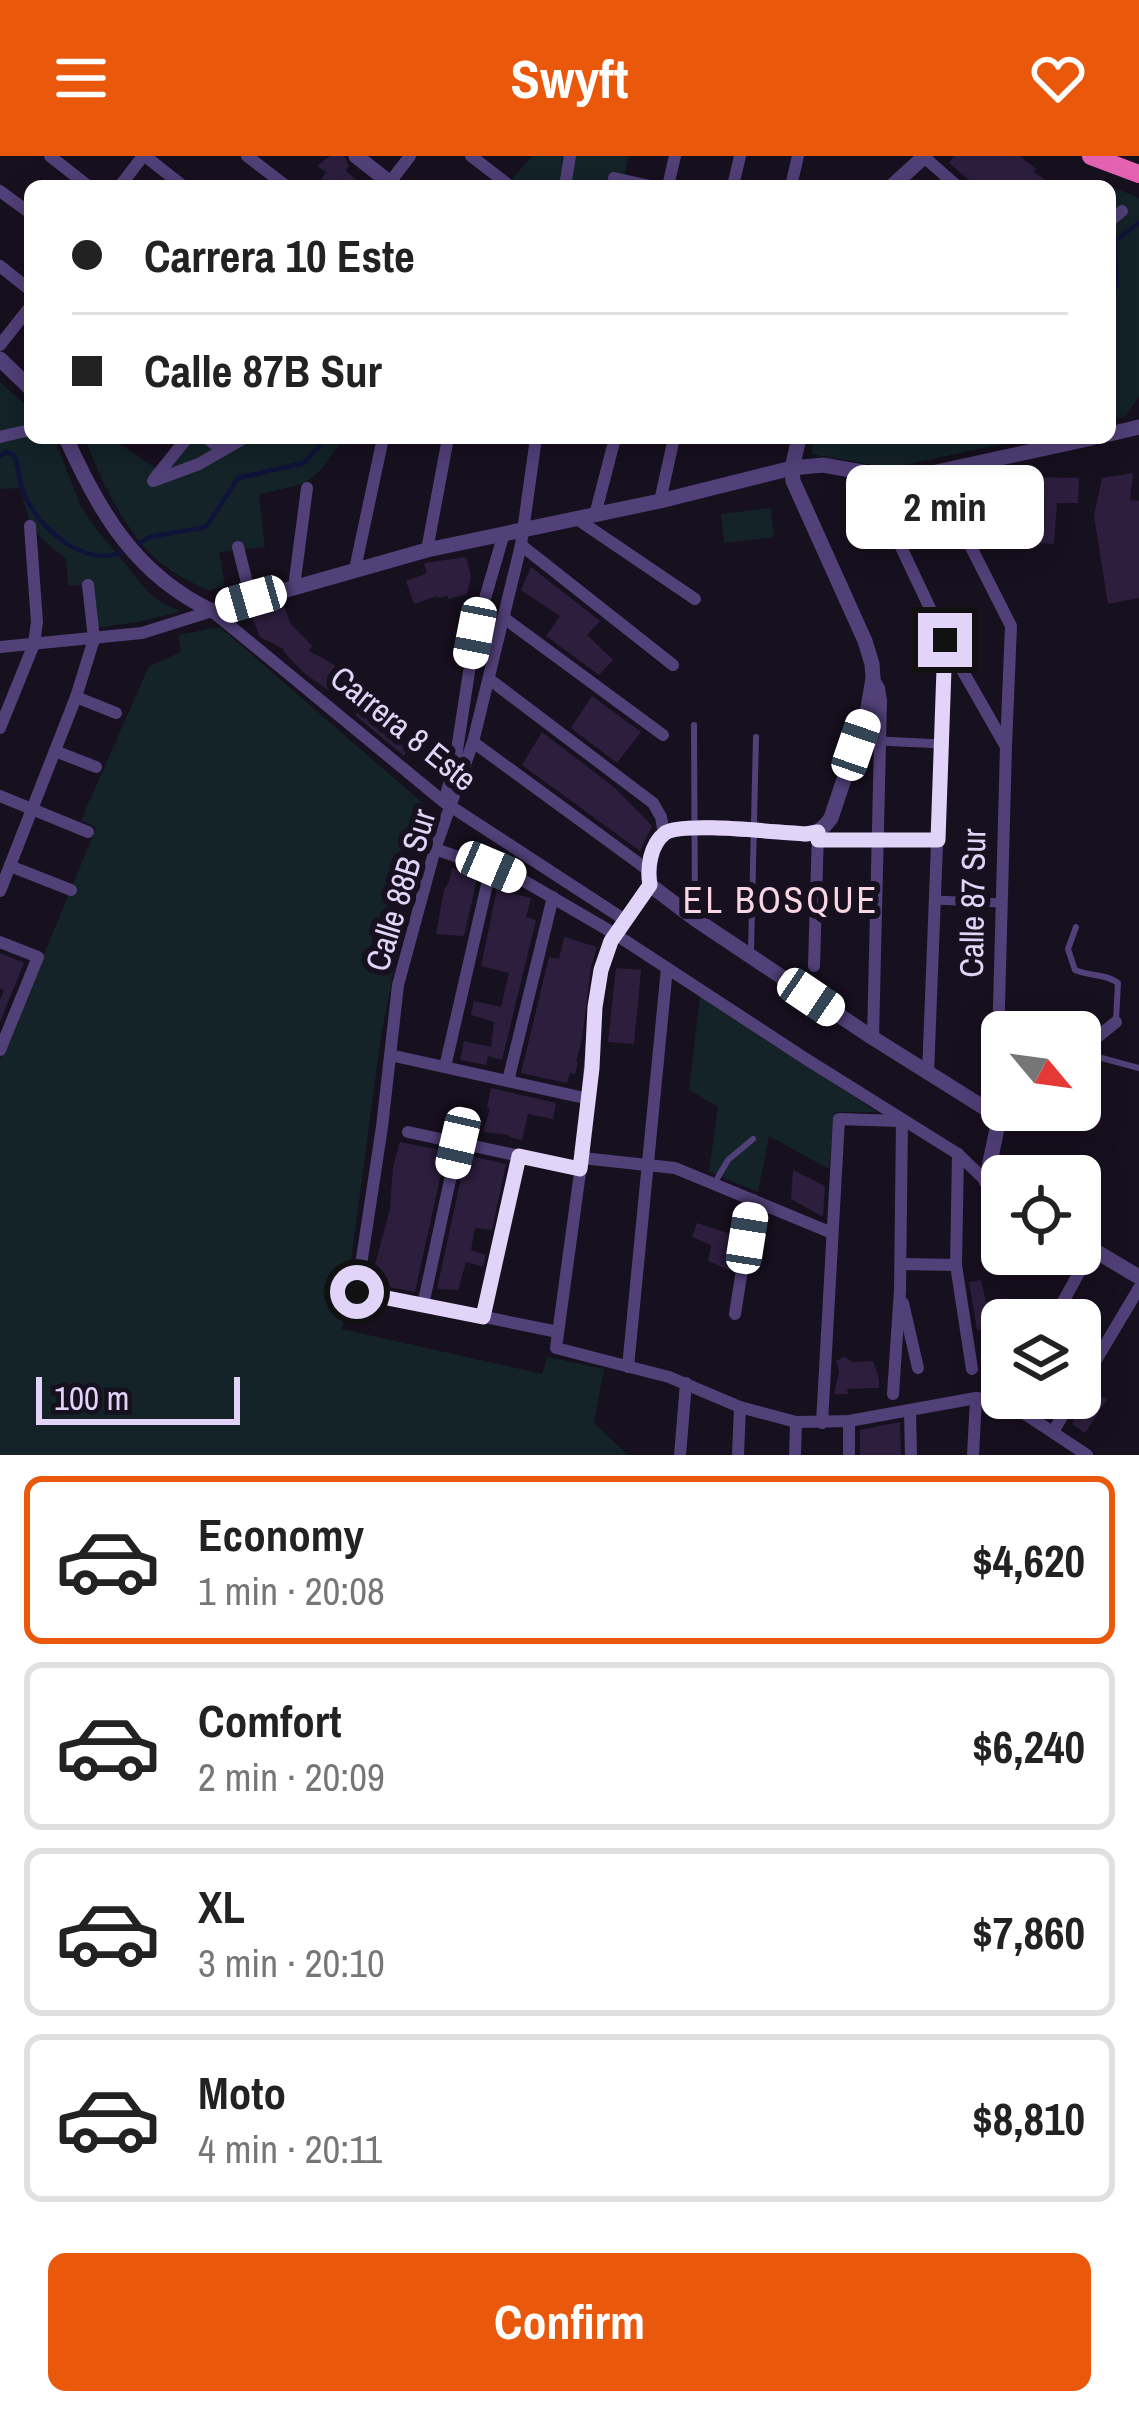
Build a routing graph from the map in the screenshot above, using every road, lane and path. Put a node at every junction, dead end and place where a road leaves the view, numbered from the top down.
1 (50, 156) edge
2 (144, 156) edge
3 (248, 156) edge
4 (356, 156) edge
5 (471, 156) edge
6 (1091, 156) edge
7 (921, 158) edge
8 (1139, 174) edge
9 (614, 178) dead end
10 (80, 180) edge
11 (125, 180) edge
12 (175, 180) edge
13 (278, 180) edge
14 (384, 180) edge
15 (501, 180) edge
16 (623, 180) edge
17 (898, 180) edge
18 (949, 180) edge
19 (1122, 212) dead end
20 (1116, 216) edge
21 (0, 266) edge
22 (24, 285) edge
23 (24, 315) edge
24 (0, 345) edge
25 (0, 359) edge
26 (24, 382) edge
27 (69, 444) edge
28 (182, 444) edge
29 (214, 444) edge
30 (233, 444) edge
31 (382, 444) edge
32 (447, 444) edge
33 (535, 444) edge
34 (613, 444) edge
35 (673, 444) edge
36 (798, 444) edge
37 (1066, 444) edge
38 (222, 450) junction
39 (792, 468) junction
40 (866, 473) junction
41 (934, 474) junction
42 (308, 488) dead end
43 (660, 501) junction
44 (595, 515) junction
45 (577, 519) junction
46 (30, 526) dead end
47 (505, 532) junction
48 (522, 537) junction
49 (238, 547) dead end
50 (427, 550) junction
51 (355, 569) junction
52 (88, 585) dead end
53 (294, 587) junction
54 (251, 599) junction
55 (695, 599) dead end
56 (212, 610) junction
57 (504, 619) junction
58 (94, 638) junction
59 (945, 640) junction
60 (34, 644) junction
61 (0, 647) edge
62 (673, 665) dead end
63 (873, 678) junction
64 (489, 679) junction
65 (76, 697) junction
66 (116, 713) dead end
67 (694, 725) dead end
68 (0, 728) edge
69 (663, 735) dead end
70 (756, 737) dead end
71 (880, 741) junction
72 (473, 742) junction
73 (942, 744) junction
74 (1006, 746) junction
75 (55, 751) junction
76 (96, 767) dead end
77 (0, 796) edge
78 (448, 805) junction
79 (32, 809) junction
80 (694, 827) junction
81 (88, 832) dead end
82 (754, 832) junction
83 (664, 834) junction
84 (818, 836) junction
85 (878, 840) junction
86 (938, 840) junction
87 (435, 849) junction
88 (10, 866) junction
89 (491, 867) junction
90 (649, 878) junction
91 (71, 890) dead end
92 (0, 891) edge
93 (553, 897) junction
94 (935, 900) junction
95 (1002, 902) junction
96 (695, 919) junction
97 (626, 920) junction
98 (1076, 927) dead end
99 (616, 934) junction
100 (0, 942) edge
101 (751, 956) junction
102 (814, 966) dead end
103 (667, 968) junction
104 (1001, 1011) edge
105 (1115, 1022) joint
106 (1101, 1033) edge
107 (873, 1038) junction
108 (0, 1050) edge
109 (390, 1055) junction
110 (1101, 1058) edge
111 (445, 1067) junction
112 (1139, 1068) edge
113 (928, 1073) junction
114 (508, 1081) junction
115 (589, 1099) junction
116 (981, 1103) edge
117 (902, 1120) junction
118 (408, 1132) dead end
119 (753, 1139) dead end
120 (458, 1143) junction
121 (958, 1154) junction
122 (519, 1156) junction
123 (581, 1164) junction
124 (648, 1165) junction
125 (981, 1177) edge
126 (713, 1184) junction
127 (754, 1200) junction
128 (832, 1233) junction
129 (1101, 1255) edge
130 (901, 1264) junction
131 (956, 1265) junction
132 (1139, 1277) edge
133 (1139, 1288) edge
134 (900, 1290) junction
135 (423, 1305) junction
136 (735, 1314) dead end
137 (483, 1317) junction
138 (558, 1332) junction
139 (1101, 1352) edge
140 (628, 1367) junction
141 (918, 1368) dead end
142 (972, 1369) dead end
143 (686, 1383) junction
144 (892, 1394) dead end
145 (976, 1398) junction
146 (740, 1407) junction
147 (910, 1412) junction
148 (1061, 1419) edge
149 (849, 1421) junction
150 (796, 1422) junction
151 (822, 1423) junction
152 (1053, 1432) junction
153 (680, 1455) edge
154 (737, 1455) edge
155 (795, 1455) edge
156 (849, 1455) edge
157 (911, 1455) edge
158 (973, 1455) edge
159 (1087, 1455) edge

1 - 10 street
2 - 11 street
2 - 12 street
3 - 13 street
4 - 14 street
5 - 15 street
6 - 8 highway
7 - 17 street
7 - 18 street
9 - 16 street
19 - 20 street
21 - 22 street
23 - 24 street
25 - 26 street
27 - 56 street
28 - 38 street
29 - 38 street
30 - 38 street
31 - 51 street
32 - 50 street
33 - 48 street, Calle 88B Sur
34 - 44 street
35 - 43 street
36 - 39 street
37 - 41 street
39 - 40 street
39 - 43 street
39 - 63 street
40 - 41 street
40 - 59 street
41 - 74 street, Calle 87 Sur
42 - 53 street
43 - 44 street
44 - 45 street
45 - 48 street
45 - 55 street
46 - 60 street
47 - 48 street
47 - 50 street
47 - 78 street, Calle 88B Sur
48 - 57 street, Calle 88B Sur
48 - 62 street
49 - 54 street
50 - 51 street
51 - 53 street
52 - 58 street
53 - 54 street
54 - 56 street
56 - 58 street
56 - 78 street, Carrera 8 Este
57 - 64 street, Calle 88B Sur
57 - 69 street
58 - 60 street
58 - 65 street
59 - 73 street
59 - 74 street
60 - 61 street
60 - 68 street
63 - 71 street
63 - 84 street
64 - 72 street, Calle 88B Sur
64 - 83 street
65 - 66 street
65 - 75 street
67 - 80 lane
70 - 82 lane
71 - 73 street
71 - 85 street
72 - 78 street, Calle 88B Sur
72 - 90 street
73 - 86 street
74 - 95 street, Calle 87 Sur
75 - 76 street
75 - 79 street
77 - 79 street
78 - 87 street, Calle 88B Sur
78 - 97 street, Carrera 8 Este
79 - 81 street
79 - 88 street
80 - 82 street
80 - 83 street
80 - 96 lane
82 - 84 street
82 - 101 lane
83 - 90 street
84 - 85 street
84 - 102 street
85 - 86 street
85 - 107 street
86 - 94 street
87 - 89 street
87 - 109 street, Calle 88B Sur
88 - 91 street
88 - 92 street
89 - 93 street
89 - 111 street
90 - 96 street
90 - 97 street
93 - 99 street
93 - 114 street
94 - 95 street
94 - 113 street
95 - 104 street, Calle 87 Sur
96 - 101 street
97 - 99 street
98 - 105 lane
99 - 103 street
99 - 115 street
100 - 108 street
101 - 107 street
103 - 117 street
103 - 124 street
105 - 106 street
107 - 113 street
109 - 111 street
109 - 135 street, Calle 88B Sur
110 - 112 lane
111 - 114 street
113 - 116 street
114 - 115 street
115 - 123 street
117 - 121 street
117 - 128 street
117 - 130 street
118 - 120 street
119 - 126 lane
120 - 122 street
120 - 135 street
121 - 125 street
121 - 131 street
122 - 123 street
122 - 137 street
123 - 124 street
123 - 138 street
124 - 126 street
124 - 140 street
126 - 127 street
127 - 128 street
127 - 136 street
128 - 151 street
129 - 132 street
130 - 131 street
130 - 134 street
131 - 142 street
133 - 139 street
134 - 141 street
134 - 144 street
135 - 137 street
137 - 138 street
138 - 140 street
140 - 143 street
143 - 146 street
143 - 153 street
145 - 147 street
145 - 152 street
145 - 158 street
146 - 150 street
146 - 154 street
147 - 149 street
147 - 157 street
148 - 152 street
149 - 151 street
149 - 156 street
150 - 151 street
150 - 155 street
152 - 159 street

